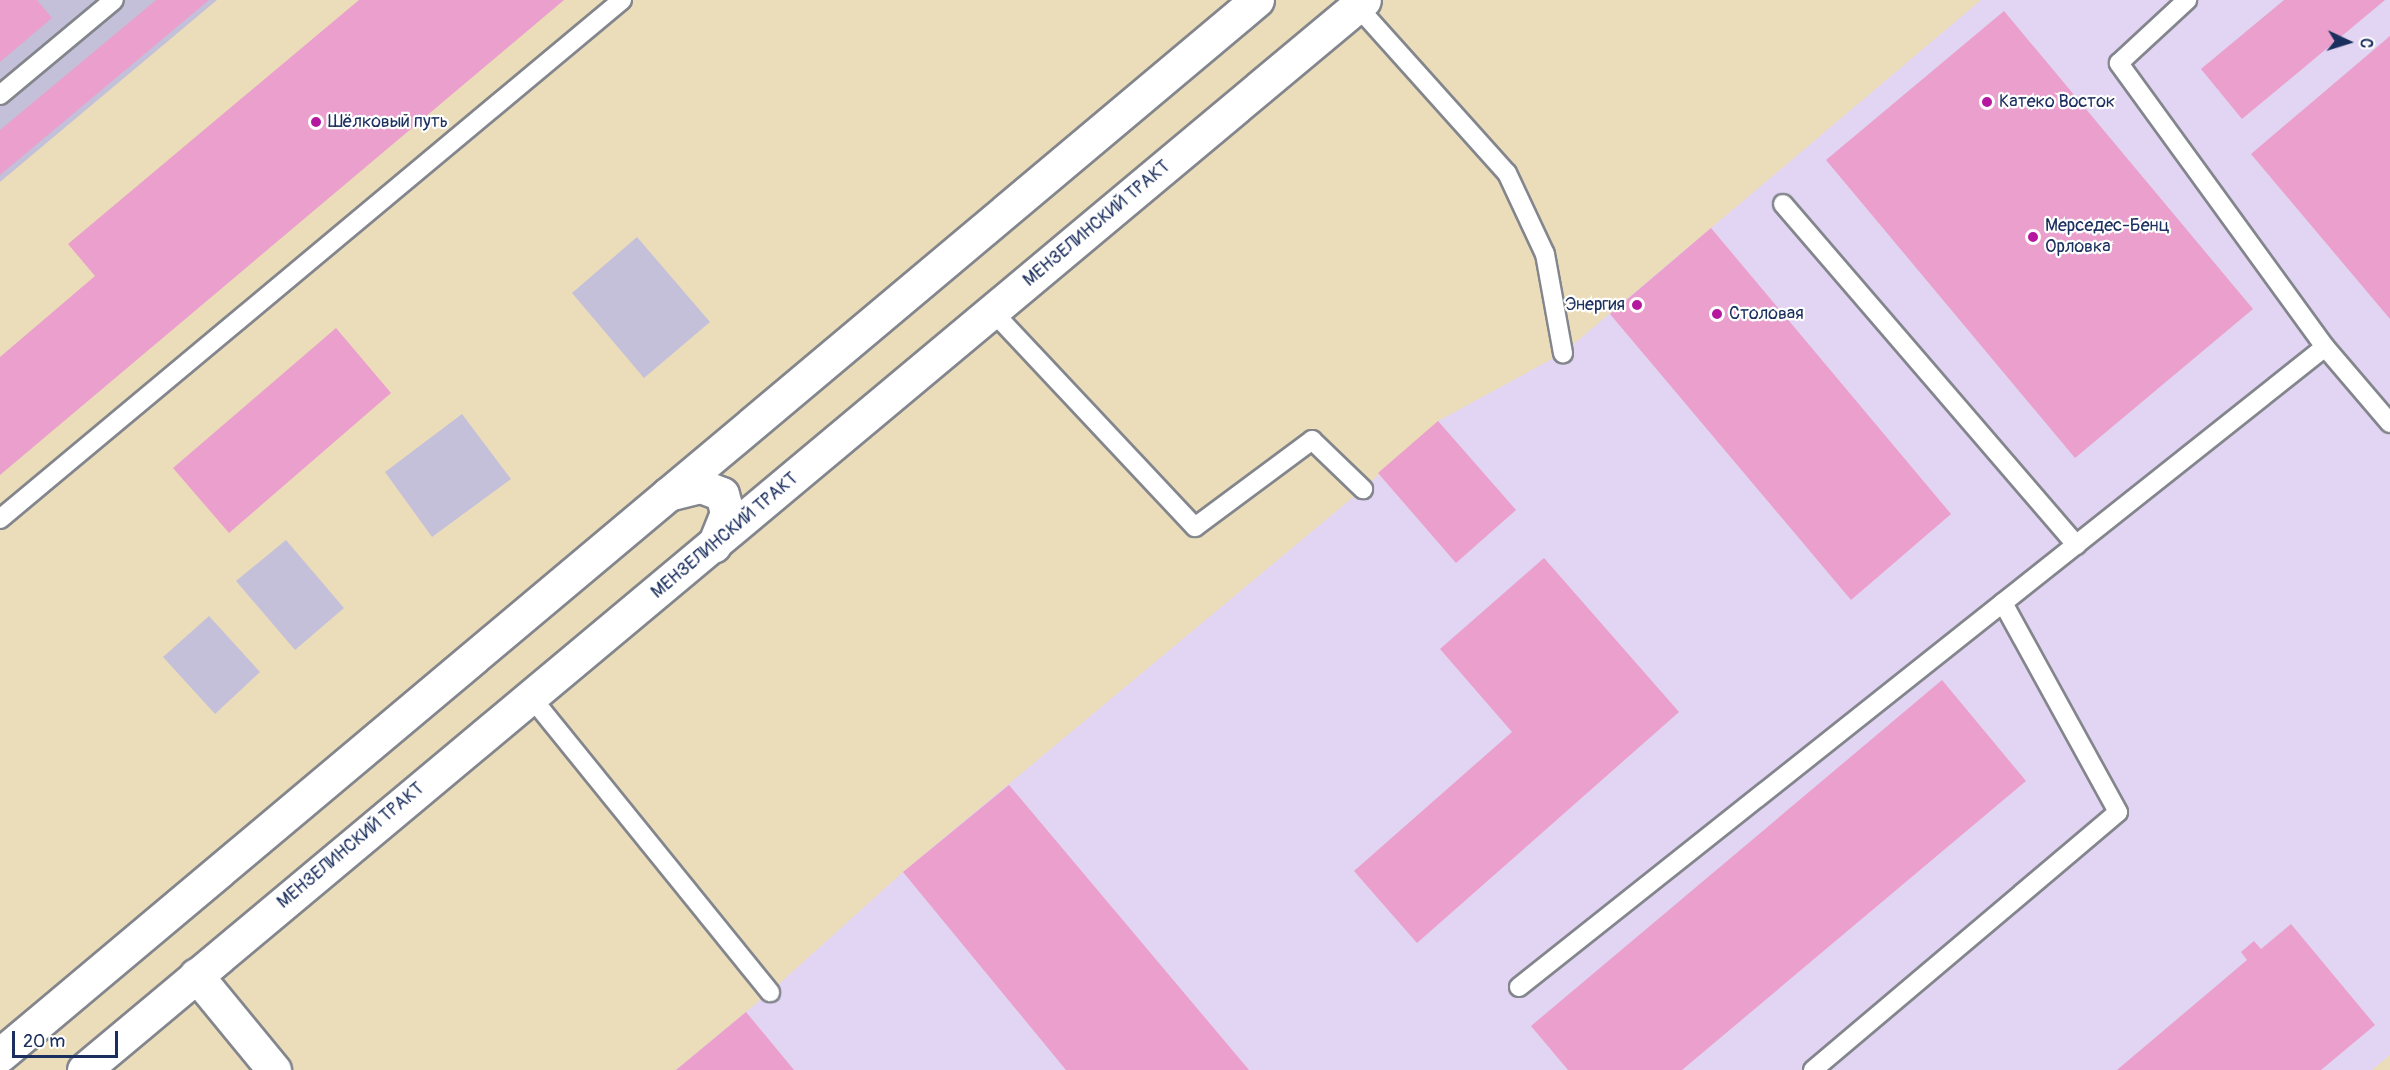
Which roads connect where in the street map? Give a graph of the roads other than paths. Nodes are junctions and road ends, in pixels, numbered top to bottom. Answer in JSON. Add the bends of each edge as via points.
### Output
{"nodes":[{"id":1,"x":114,"y":0,"type":"edge"},
{"id":2,"x":622,"y":0,"type":"edge"},
{"id":3,"x":1257,"y":0,"type":"edge"},
{"id":4,"x":2187,"y":0,"type":"edge"},
{"id":5,"x":1361,"y":3,"type":"edge"},
{"id":6,"x":0,"y":95,"type":"edge"},
{"id":7,"x":1784,"y":204,"type":"dead end"},
{"id":8,"x":993,"y":312,"type":"junction"},
{"id":9,"x":2325,"y":347,"type":"junction"},
{"id":10,"x":1563,"y":353,"type":"dead end"},
{"id":11,"x":2390,"y":423,"type":"edge"},
{"id":12,"x":1363,"y":489,"type":"dead end"},
{"id":13,"x":666,"y":495,"type":"junction"},
{"id":14,"x":0,"y":519,"type":"edge"},
{"id":15,"x":2076,"y":545,"type":"junction"},
{"id":16,"x":714,"y":546,"type":"junction"},
{"id":17,"x":2003,"y":603,"type":"junction"},
{"id":18,"x":531,"y":697,"type":"junction"},
{"id":19,"x":196,"y":975,"type":"junction"},
{"id":20,"x":1519,"y":987,"type":"dead end"},
{"id":21,"x":770,"y":992,"type":"dead end"},
{"id":22,"x":0,"y":1055,"type":"edge"},
{"id":23,"x":84,"y":1070,"type":"edge"},
{"id":24,"x":274,"y":1070,"type":"edge"},
{"id":25,"x":1813,"y":1070,"type":"edge"}],
"edges":[{"from":1,"to":6,"type":"lane"},
{"from":2,"to":14,"type":"lane"},
{"from":3,"to":13,"type":"main road"},
{"from":4,"to":9,"type":"lane","via":[[2119,63]]},
{"from":5,"to":8,"type":"main road","name":"МЕНЗЕЛИНСКИЙ ТРАКТ"},
{"from":5,"to":10,"type":"lane","via":[[1507,173],[1545,254]]},
{"from":7,"to":15,"type":"lane"},
{"from":8,"to":12,"type":"lane","via":[[1195,527],[1312,440]]},
{"from":8,"to":16,"type":"main road","name":"МЕНЗЕЛИНСКИЙ ТРАКТ"},
{"from":9,"to":11,"type":"lane"},
{"from":9,"to":15,"type":"lane"},
{"from":13,"to":16,"type":"main road","via":[[702,486],[722,494],[727,513]]},
{"from":13,"to":22,"type":"main road"},
{"from":15,"to":17,"type":"lane"},
{"from":16,"to":18,"type":"main road","name":"МЕНЗЕЛИНСКИЙ ТРАКТ"},
{"from":17,"to":20,"type":"lane"},
{"from":17,"to":25,"type":"lane","via":[[2118,812]]},
{"from":18,"to":19,"type":"main road","name":"МЕНЗЕЛИНСКИЙ ТРАКТ"},
{"from":18,"to":21,"type":"lane"},
{"from":19,"to":23,"type":"main road","name":"МЕНЗЕЛИНСКИЙ ТРАКТ"},
{"from":19,"to":24,"type":"main road"}]}
